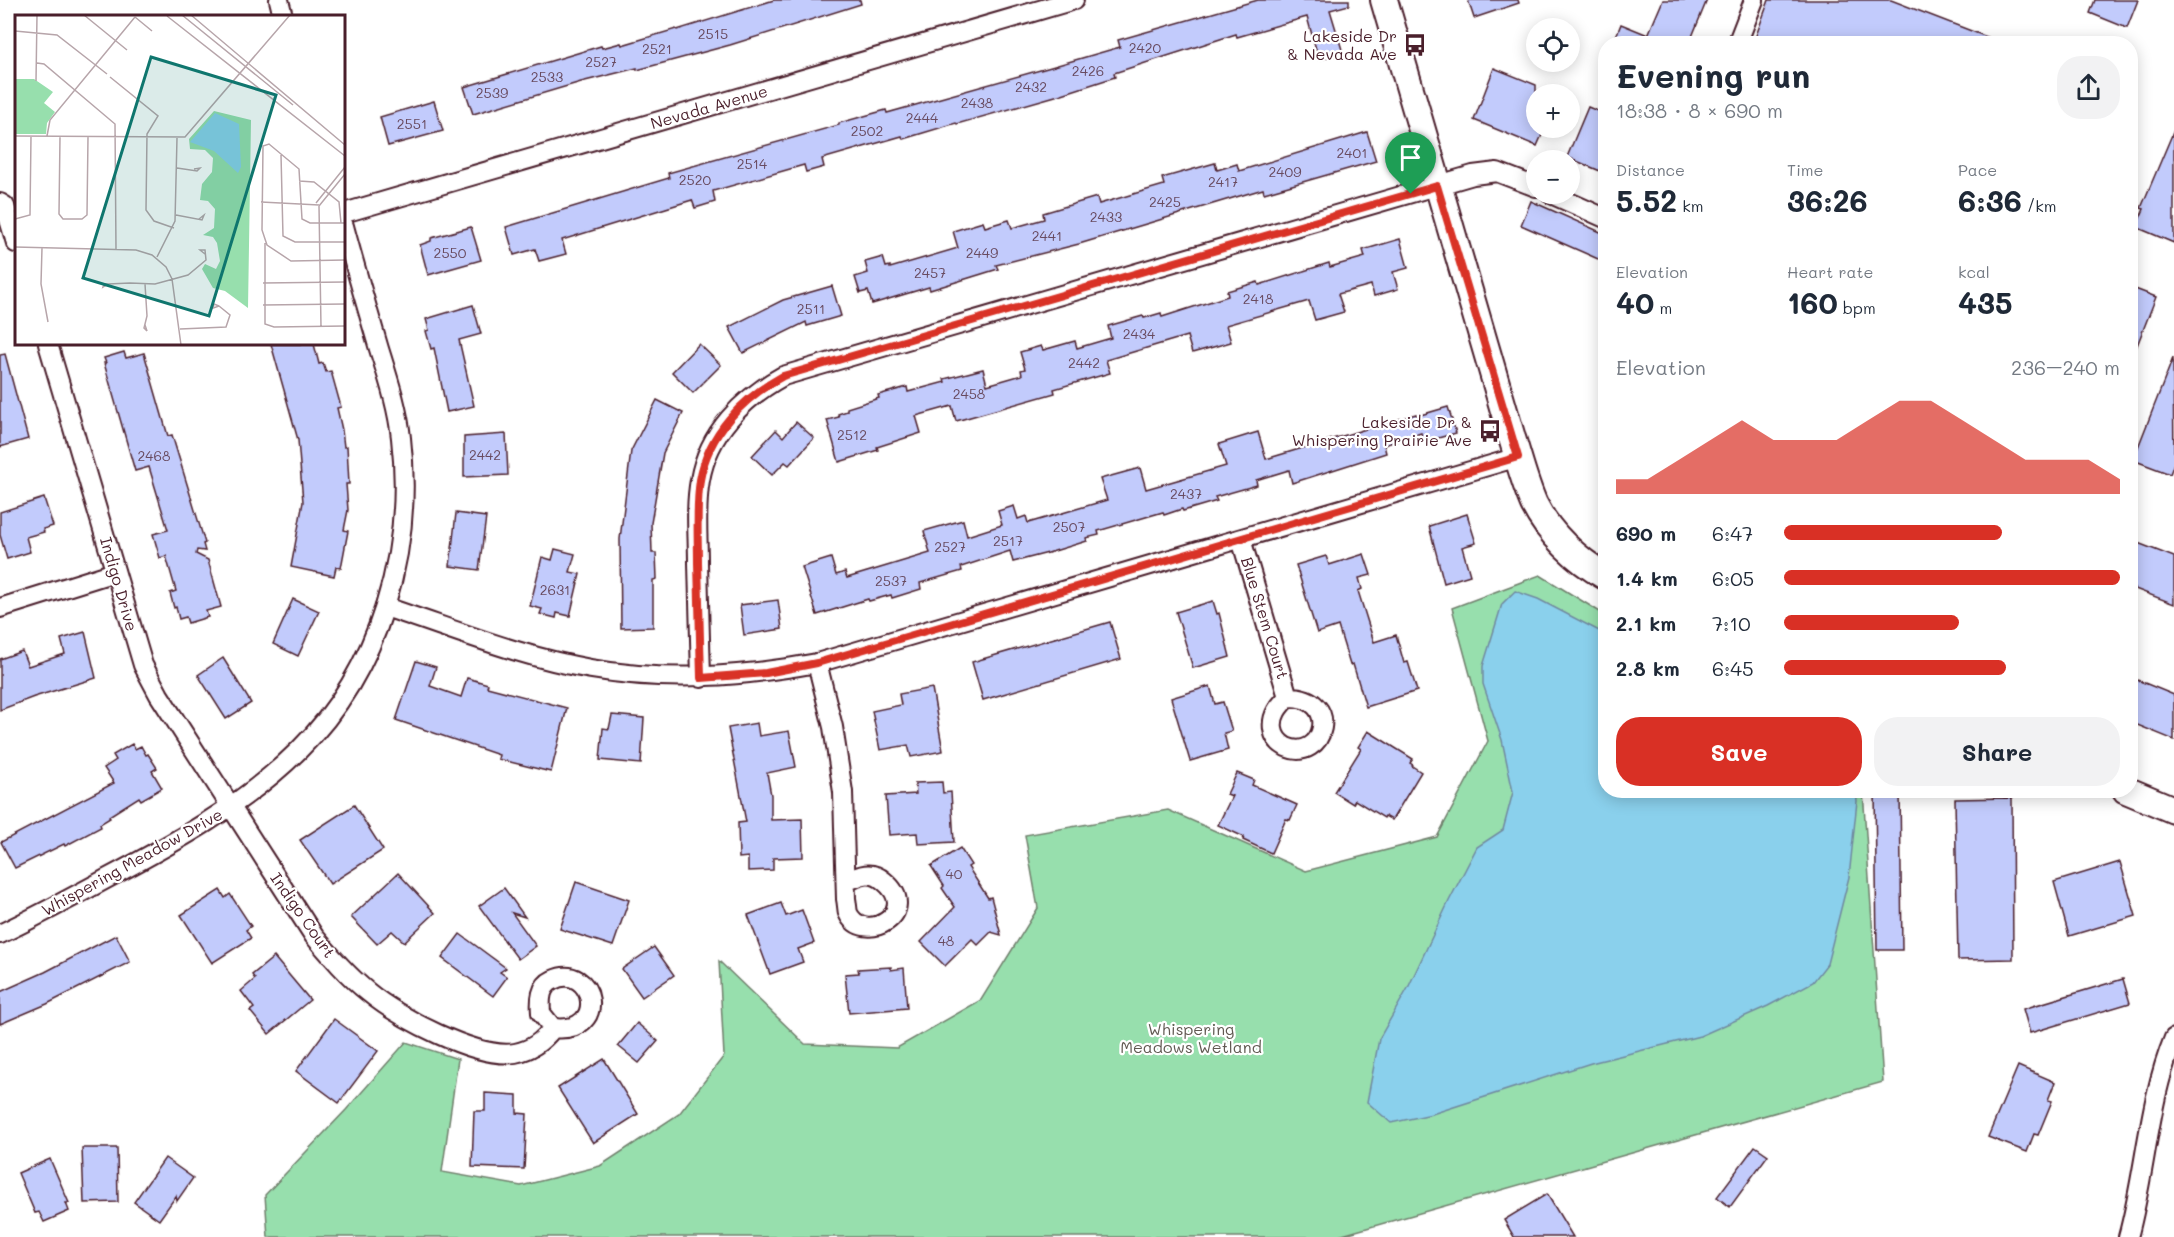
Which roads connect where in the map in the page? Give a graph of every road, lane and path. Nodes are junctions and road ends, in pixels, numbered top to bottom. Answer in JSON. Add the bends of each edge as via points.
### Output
{"nodes":[{"id":1,"x":279,"y":0,"type":"edge"},
{"id":2,"x":1074,"y":0,"type":"edge"},
{"id":3,"x":1384,"y":0,"type":"edge"},
{"id":4,"x":1754,"y":0,"type":"edge"},
{"id":5,"x":283,"y":15,"type":"edge"},
{"id":6,"x":1740,"y":36,"type":"edge"},
{"id":7,"x":1526,"y":183,"type":"edge"},
{"id":8,"x":1437,"y":186,"type":"junction"},
{"id":9,"x":0,"y":203,"type":"edge"},
{"id":10,"x":1574,"y":204,"type":"edge"},
{"id":11,"x":345,"y":213,"type":"edge"},
{"id":12,"x":1598,"y":215,"type":"edge"},
{"id":13,"x":345,"y":229,"type":"edge"},
{"id":14,"x":11,"y":242,"type":"edge"},
{"id":15,"x":48,"y":345,"type":"edge"},
{"id":16,"x":1518,"y":457,"type":"junction"},
{"id":17,"x":1241,"y":539,"type":"junction"},
{"id":18,"x":1598,"y":571,"type":"edge"},
{"id":19,"x":115,"y":572,"type":"junction"},
{"id":20,"x":385,"y":607,"type":"junction"},
{"id":21,"x":0,"y":608,"type":"edge"},
{"id":22,"x":817,"y":663,"type":"junction"},
{"id":23,"x":701,"y":678,"type":"junction"},
{"id":24,"x":1288,"y":697,"type":"dead end"},
{"id":25,"x":2138,"y":795,"type":"edge"},
{"id":26,"x":230,"y":807,"type":"junction"},
{"id":27,"x":2174,"y":810,"type":"edge"},
{"id":28,"x":846,"y":882,"type":"dead end"},
{"id":29,"x":0,"y":934,"type":"edge"},
{"id":30,"x":553,"y":1028,"type":"dead end"},
{"id":31,"x":2174,"y":1038,"type":"edge"},
{"id":32,"x":2128,"y":1237,"type":"edge"}],
"edges":[{"from":1,"to":5,"type":"street"},
{"from":2,"to":11,"type":"street","name":"Nevada Avenue"},
{"from":3,"to":8,"type":"street"},
{"from":4,"to":6,"type":"street"},
{"from":7,"to":8,"type":"street","via":[[1497,172]]},
{"from":8,"to":16,"type":"street"},
{"from":8,"to":23,"type":"street","via":[[783,376],[761,388],[739,406],[721,429],[700,478],[697,507]]},
{"from":9,"to":14,"type":"street","via":[[5,206]]},
{"from":10,"to":12,"type":"street"},
{"from":13,"to":20,"type":"street","name":"Whispering Meadow Drive","via":[[395,402],[401,437],[403,522]]},
{"from":15,"to":19,"type":"street","name":"Indigo Drive"},
{"from":16,"to":17,"type":"street"},
{"from":16,"to":18,"type":"street","via":[[1534,504],[1548,526],[1567,548]]},
{"from":17,"to":22,"type":"street"},
{"from":17,"to":24,"type":"street","name":"Blue Stem Court"},
{"from":19,"to":21,"type":"street"},
{"from":19,"to":26,"type":"street","name":"Indigo Drive","via":[[143,665]]},
{"from":20,"to":23,"type":"street","via":[[532,656],[590,669]]},
{"from":20,"to":26,"type":"street","name":"Whispering Meadow Drive","via":[[355,676],[327,718],[270,777]]},
{"from":22,"to":23,"type":"street","via":[[766,673]]},
{"from":22,"to":28,"type":"street","via":[[833,727],[843,792]]},
{"from":25,"to":27,"type":"street"},
{"from":26,"to":29,"type":"street","name":"Whispering Meadow Drive","via":[[153,854]]},
{"from":26,"to":30,"type":"street","name":"Indigo Court","via":[[314,936],[339,966],[403,1017],[436,1034],[500,1054],[533,1048]]},
{"from":31,"to":32,"type":"street","via":[[2156,1098]]}]}
